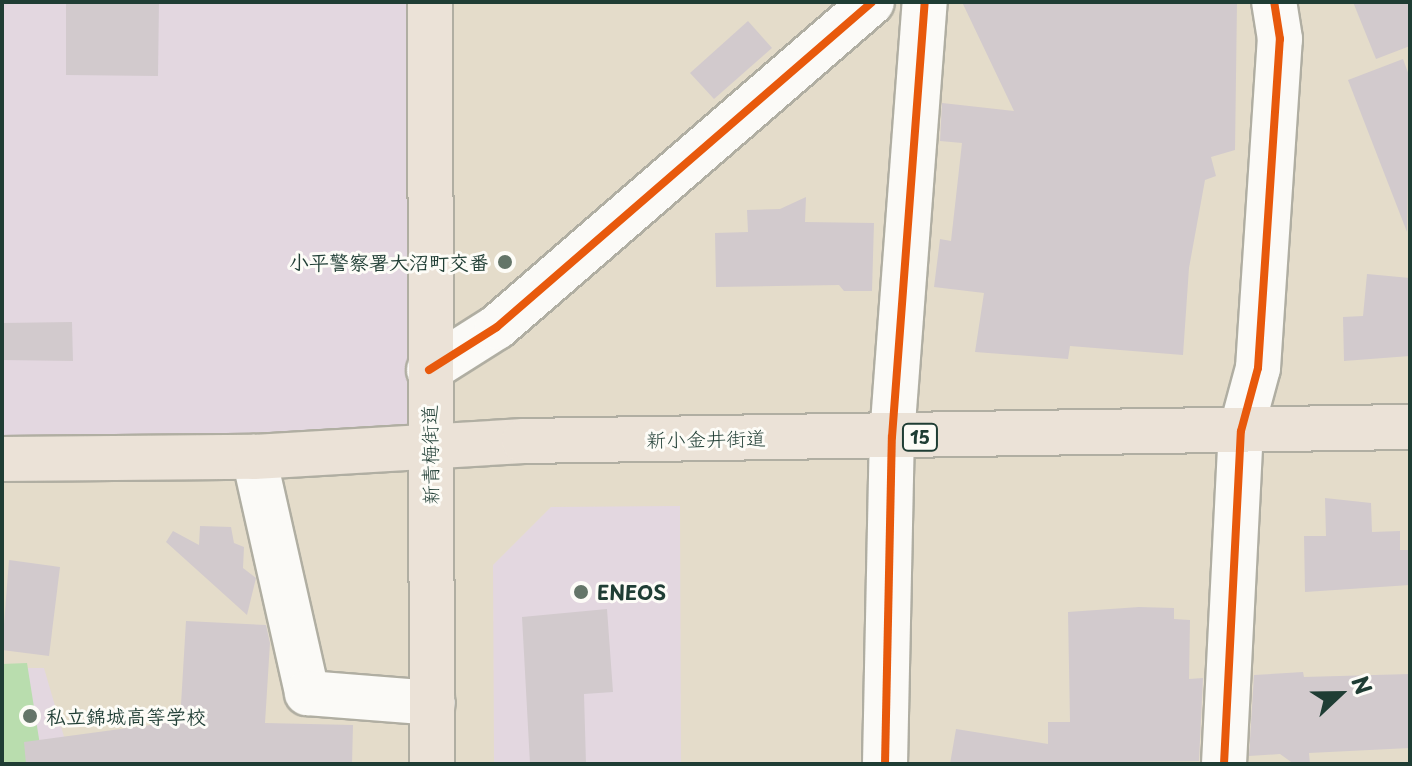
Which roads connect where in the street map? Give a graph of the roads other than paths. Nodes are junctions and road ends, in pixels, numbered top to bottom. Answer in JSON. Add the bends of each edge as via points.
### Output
{"nodes":[{"id":1,"x":430,"y":2,"type":"edge"},
{"id":2,"x":872,"y":2,"type":"edge"},
{"id":3,"x":925,"y":2,"type":"edge"},
{"id":4,"x":1274,"y":2,"type":"edge"},
{"id":5,"x":429,"y":370,"type":"junction"},
{"id":6,"x":1410,"y":427,"type":"edge"},
{"id":7,"x":1241,"y":431,"type":"junction"},
{"id":8,"x":892,"y":437,"type":"junction"},
{"id":9,"x":430,"y":447,"type":"junction"},
{"id":10,"x":254,"y":457,"type":"junction"},
{"id":11,"x":2,"y":459,"type":"edge"},
{"id":12,"x":433,"y":703,"type":"junction"},
{"id":13,"x":432,"y":764,"type":"edge"},
{"id":14,"x":885,"y":764,"type":"edge"},
{"id":15,"x":1224,"y":764,"type":"edge"}],
"edges":[{"from":1,"to":5,"type":"main road","name":"新青梅街道"},
{"from":2,"to":5,"type":"street","via":[[497,327]]},
{"from":3,"to":8,"type":"street"},
{"from":4,"to":7,"type":"street","via":[[1280,39],[1258,368]]},
{"from":5,"to":9,"type":"main road","name":"新青梅街道"},
{"from":6,"to":7,"type":"main road","name":"新小金井街道","number":"15"},
{"from":7,"to":8,"type":"main road","name":"新小金井街道","number":"15"},
{"from":7,"to":15,"type":"street"},
{"from":8,"to":9,"type":"main road","name":"新小金井街道","number":"15"},
{"from":8,"to":14,"type":"street"},
{"from":9,"to":10,"type":"main road","name":"新小金井街道"},
{"from":9,"to":12,"type":"main road","name":"新青梅街道"},
{"from":10,"to":11,"type":"main road","name":"新小金井街道"},
{"from":10,"to":12,"type":"street","via":[[307,693]]},
{"from":12,"to":13,"type":"main road","name":"新青梅街道"}]}
